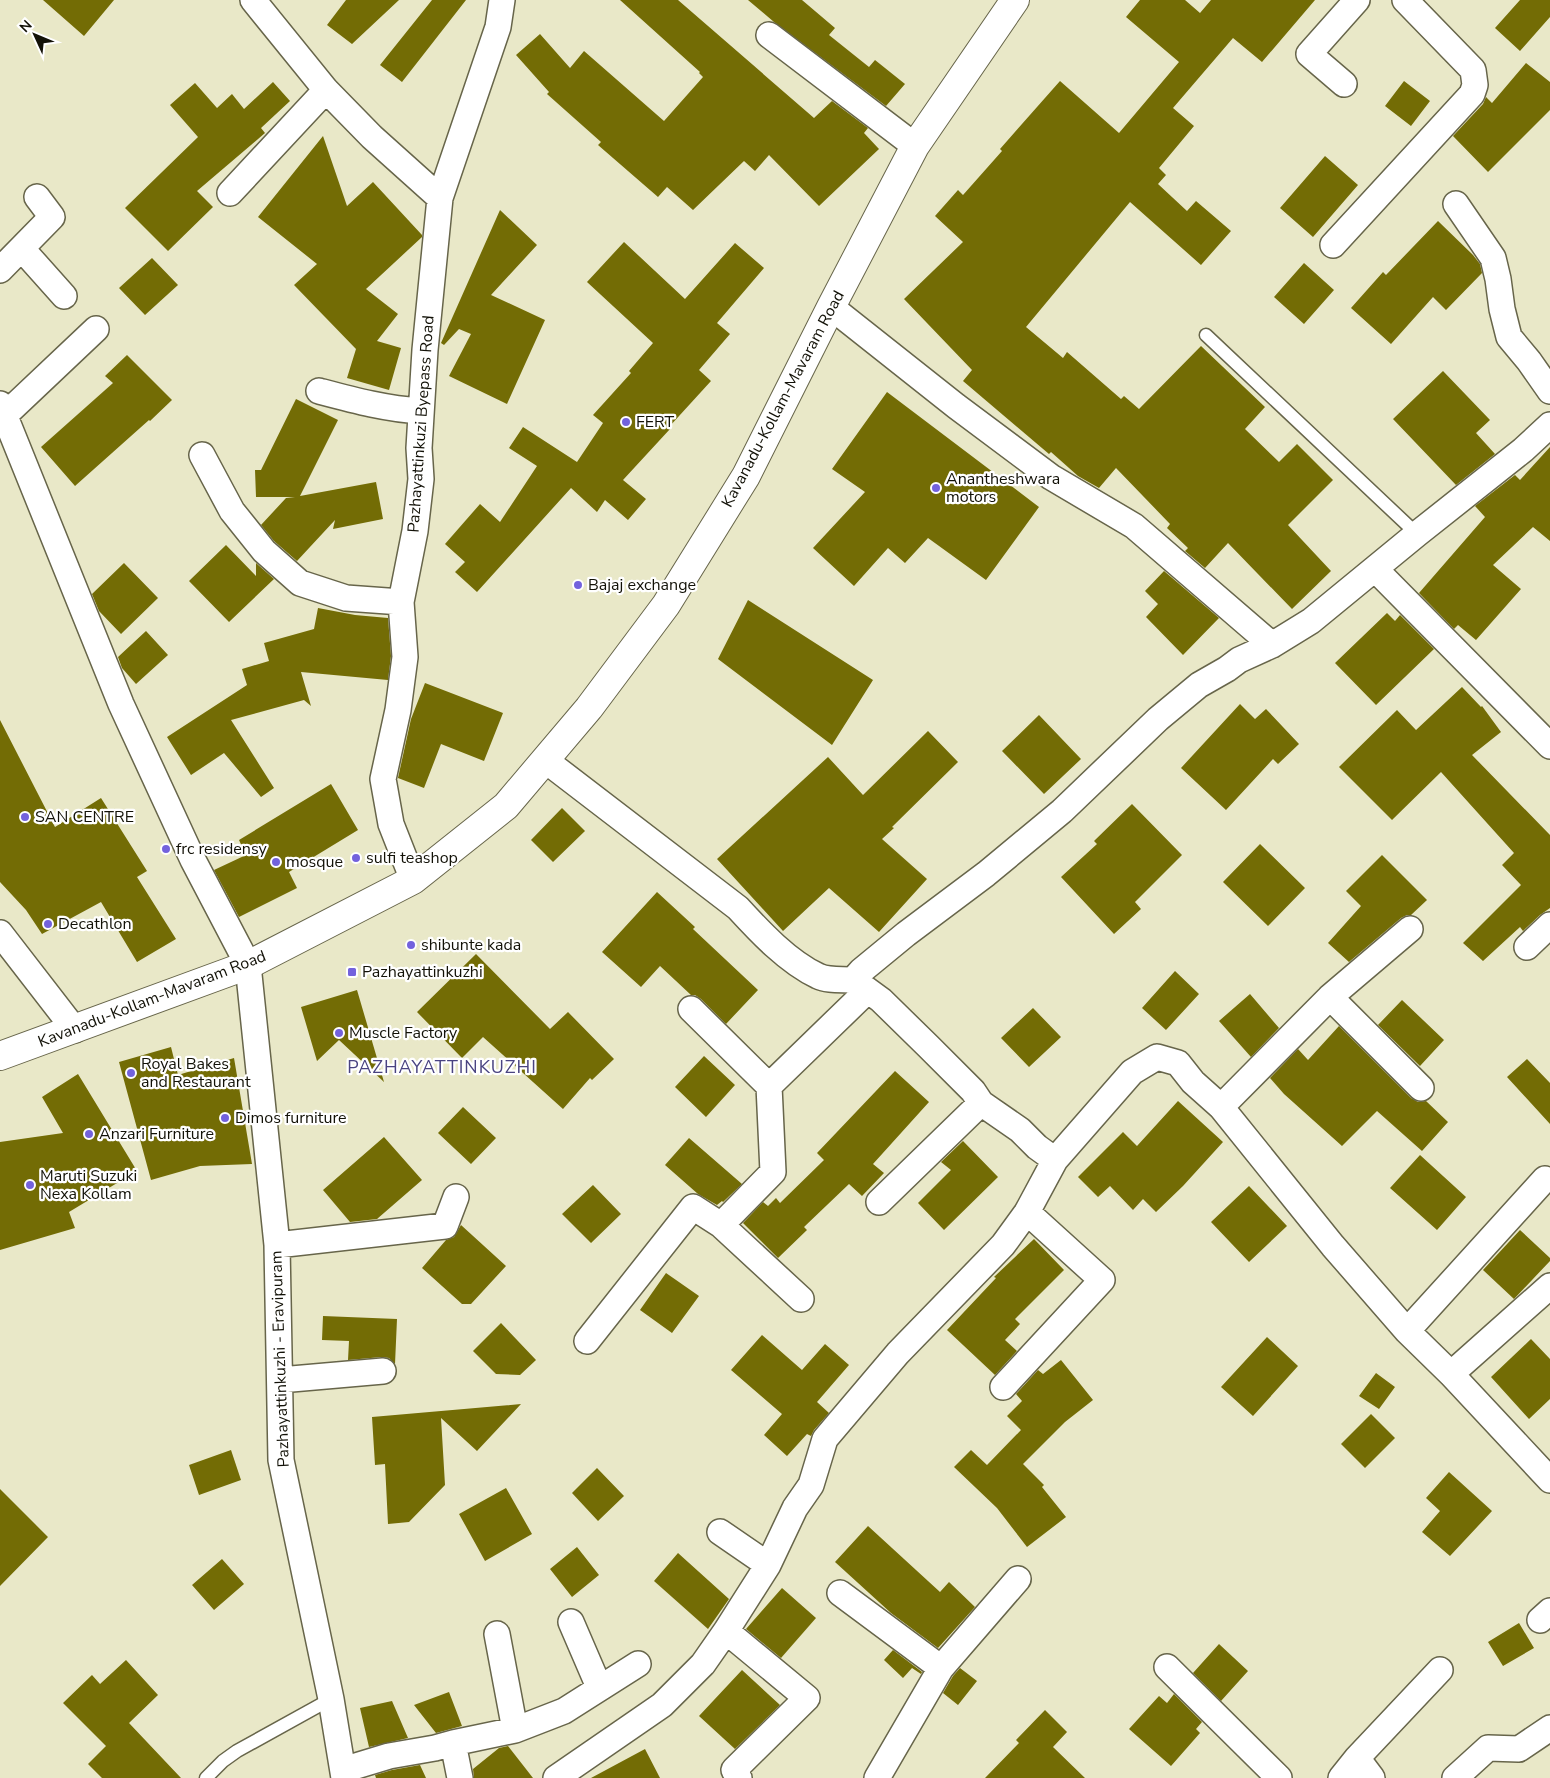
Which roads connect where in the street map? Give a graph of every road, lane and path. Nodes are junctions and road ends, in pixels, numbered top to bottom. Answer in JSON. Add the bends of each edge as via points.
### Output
{"nodes":[{"id":1,"x":254,"y":0,"type":"edge"},
{"id":2,"x":502,"y":0,"type":"edge"},
{"id":3,"x":1015,"y":0,"type":"edge"},
{"id":4,"x":1357,"y":0,"type":"edge"},
{"id":5,"x":1405,"y":0,"type":"edge"},
{"id":6,"x":769,"y":35,"type":"dead end"},
{"id":7,"x":1344,"y":84,"type":"dead end"},
{"id":8,"x":326,"y":90,"type":"junction"},
{"id":9,"x":915,"y":146,"type":"junction"},
{"id":10,"x":230,"y":192,"type":"dead end"},
{"id":11,"x":37,"y":197,"type":"dead end"},
{"id":12,"x":440,"y":198,"type":"junction"},
{"id":13,"x":1456,"y":204,"type":"dead end"},
{"id":14,"x":1333,"y":245,"type":"dead end"},
{"id":15,"x":22,"y":249,"type":"junction"},
{"id":16,"x":0,"y":270,"type":"edge"},
{"id":17,"x":64,"y":296,"type":"dead end"},
{"id":18,"x":831,"y":307,"type":"junction"},
{"id":19,"x":96,"y":329,"type":"dead end"},
{"id":20,"x":1206,"y":335,"type":"dead end"},
{"id":21,"x":319,"y":391,"type":"dead end"},
{"id":22,"x":1550,"y":391,"type":"edge"},
{"id":23,"x":2,"y":410,"type":"edge"},
{"id":24,"x":421,"y":411,"type":"junction"},
{"id":25,"x":1550,"y":425,"type":"edge"},
{"id":26,"x":202,"y":455,"type":"dead end"},
{"id":27,"x":1417,"y":534,"type":"junction"},
{"id":28,"x":1375,"y":569,"type":"junction"},
{"id":29,"x":400,"y":602,"type":"junction"},
{"id":30,"x":1272,"y":645,"type":"junction"},
{"id":31,"x":1550,"y":746,"type":"edge"},
{"id":32,"x":545,"y":760,"type":"junction"},
{"id":33,"x":413,"y":880,"type":"junction"},
{"id":34,"x":1550,"y":925,"type":"edge"},
{"id":35,"x":1410,"y":929,"type":"dead end"},
{"id":36,"x":0,"y":933,"type":"edge"},
{"id":37,"x":1527,"y":947,"type":"dead end"},
{"id":38,"x":248,"y":965,"type":"junction"},
{"id":39,"x":860,"y":986,"type":"junction"},
{"id":40,"x":1330,"y":997,"type":"junction"},
{"id":41,"x":691,"y":1009,"type":"dead end"},
{"id":42,"x":75,"y":1030,"type":"junction"},
{"id":43,"x":0,"y":1056,"type":"edge"},
{"id":44,"x":769,"y":1086,"type":"junction"},
{"id":45,"x":1422,"y":1088,"type":"dead end"},
{"id":46,"x":981,"y":1103,"type":"junction"},
{"id":47,"x":1221,"y":1107,"type":"junction"},
{"id":48,"x":1055,"y":1160,"type":"junction"},
{"id":49,"x":1544,"y":1179,"type":"dead end"},
{"id":50,"x":456,"y":1197,"type":"dead end"},
{"id":51,"x":880,"y":1202,"type":"dead end"},
{"id":52,"x":1027,"y":1212,"type":"junction"},
{"id":53,"x":721,"y":1225,"type":"junction"},
{"id":54,"x":277,"y":1245,"type":"junction"},
{"id":55,"x":1550,"y":1286,"type":"edge"},
{"id":56,"x":801,"y":1298,"type":"dead end"},
{"id":57,"x":1407,"y":1331,"type":"junction"},
{"id":58,"x":587,"y":1341,"type":"dead end"},
{"id":59,"x":383,"y":1371,"type":"dead end"},
{"id":60,"x":1451,"y":1374,"type":"junction"},
{"id":61,"x":280,"y":1380,"type":"junction"},
{"id":62,"x":1003,"y":1387,"type":"dead end"},
{"id":63,"x":1550,"y":1480,"type":"edge"},
{"id":64,"x":720,"y":1532,"type":"dead end"},
{"id":65,"x":768,"y":1565,"type":"junction"},
{"id":66,"x":1018,"y":1579,"type":"dead end"},
{"id":67,"x":840,"y":1593,"type":"dead end"},
{"id":68,"x":571,"y":1622,"type":"dead end"},
{"id":69,"x":726,"y":1631,"type":"junction"},
{"id":70,"x":497,"y":1634,"type":"dead end"},
{"id":71,"x":638,"y":1664,"type":"dead end"},
{"id":72,"x":1167,"y":1667,"type":"dead end"},
{"id":73,"x":941,"y":1668,"type":"junction"},
{"id":74,"x":1440,"y":1670,"type":"dead end"},
{"id":75,"x":599,"y":1687,"type":"junction"},
{"id":76,"x":331,"y":1700,"type":"junction"},
{"id":77,"x":1550,"y":1728,"type":"edge"},
{"id":78,"x":516,"y":1730,"type":"junction"},
{"id":79,"x":453,"y":1743,"type":"junction"},
{"id":80,"x":1357,"y":1758,"type":"junction"},
{"id":81,"x":343,"y":1774,"type":"edge"},
{"id":82,"x":206,"y":1778,"type":"edge"},
{"id":83,"x":460,"y":1778,"type":"edge"},
{"id":84,"x":556,"y":1778,"type":"edge"},
{"id":85,"x":739,"y":1778,"type":"edge"},
{"id":86,"x":877,"y":1778,"type":"edge"},
{"id":87,"x":1279,"y":1778,"type":"edge"},
{"id":88,"x":1341,"y":1778,"type":"edge"},
{"id":89,"x":1372,"y":1778,"type":"edge"},
{"id":90,"x":1455,"y":1778,"type":"edge"}],
"edges":[{"from":1,"to":8,"type":"street"},
{"from":2,"to":12,"type":"street","name":"Pazhayattinkuzi Byepass Road","via":[[498,27]]},
{"from":3,"to":9,"type":"main road","name":"Kavanadu-Kollam-Mavaram Road"},
{"from":4,"to":7,"type":"street","via":[[1309,54]]},
{"from":5,"to":14,"type":"street","via":[[1473,70],[1475,85],[1472,94]]},
{"from":6,"to":9,"type":"street"},
{"from":8,"to":10,"type":"street"},
{"from":8,"to":12,"type":"street"},
{"from":9,"to":18,"type":"main road","name":"Kavanadu-Kollam-Mavaram Road"},
{"from":11,"to":15,"type":"street","via":[[52,217]]},
{"from":12,"to":24,"type":"street","name":"Pazhayattinkuzi Byepass Road"},
{"from":13,"to":22,"type":"street","via":[[1493,258],[1509,337]]},
{"from":15,"to":16,"type":"street"},
{"from":15,"to":17,"type":"street"},
{"from":18,"to":30,"type":"street","via":[[1051,477],[1134,526]]},
{"from":18,"to":32,"type":"main road","name":"Kavanadu-Kollam-Mavaram Road","via":[[746,476],[671,597],[589,708]]},
{"from":19,"to":23,"type":"street"},
{"from":20,"to":27,"type":"lane"},
{"from":21,"to":24,"type":"street","via":[[365,404]]},
{"from":23,"to":38,"type":"street","via":[[121,704],[193,860]]},
{"from":24,"to":29,"type":"street","name":"Pazhayattinkuzi Byepass Road","via":[[421,479],[415,531]]},
{"from":25,"to":27,"type":"street"},
{"from":26,"to":29,"type":"street","via":[[232,511],[264,551],[300,583],[346,598]]},
{"from":27,"to":28,"type":"street"},
{"from":28,"to":30,"type":"street","via":[[1311,621]]},
{"from":28,"to":31,"type":"street"},
{"from":29,"to":33,"type":"street","name":"Pazhayattinkuzi Byepass Road","via":[[405,657],[398,710],[383,779],[391,824]]},
{"from":30,"to":39,"type":"street","via":[[1239,660],[1199,685],[1158,719],[1062,811],[861,971]]},
{"from":32,"to":33,"type":"main road","name":"Kavanadu-Kollam-Mavaram Road","via":[[506,806]]},
{"from":32,"to":39,"type":"street","via":[[738,908],[788,956],[819,977]]},
{"from":33,"to":38,"type":"main road","name":"Kavanadu-Kollam-Mavaram Road"},
{"from":34,"to":37,"type":"street"},
{"from":35,"to":40,"type":"street"},
{"from":36,"to":42,"type":"street"},
{"from":38,"to":42,"type":"main road","name":"Kavanadu-Kollam-Mavaram Road"},
{"from":38,"to":54,"type":"street","name":"Pazhayattinkuzhi - Eravipuram"},
{"from":39,"to":44,"type":"street"},
{"from":39,"to":46,"type":"street","via":[[881,1000],[973,1090]]},
{"from":40,"to":45,"type":"street"},
{"from":40,"to":47,"type":"street"},
{"from":41,"to":44,"type":"street"},
{"from":42,"to":43,"type":"main road","name":"Kavanadu-Kollam-Mavaram Road"},
{"from":44,"to":53,"type":"street","via":[[774,1172]]},
{"from":46,"to":48,"type":"street"},
{"from":46,"to":51,"type":"street"},
{"from":47,"to":48,"type":"street","via":[[1193,1082],[1178,1063],[1157,1057],[1132,1072]]},
{"from":47,"to":57,"type":"street","via":[[1333,1246]]},
{"from":48,"to":52,"type":"street"},
{"from":49,"to":57,"type":"street"},
{"from":50,"to":54,"type":"street","via":[[445,1226]]},
{"from":52,"to":62,"type":"street","via":[[1102,1280]]},
{"from":52,"to":65,"type":"street","via":[[1003,1245],[898,1353],[826,1439],[811,1485],[795,1508]]},
{"from":53,"to":56,"type":"street"},
{"from":53,"to":58,"type":"street","via":[[693,1206]]},
{"from":54,"to":61,"type":"street","name":"Pazhayattinkuzhi - Eravipuram"},
{"from":55,"to":60,"type":"street"},
{"from":57,"to":60,"type":"street"},
{"from":59,"to":61,"type":"street"},
{"from":60,"to":63,"type":"street"},
{"from":61,"to":76,"type":"street","name":"Pazhayattinkuzhi - Eravipuram","via":[[281,1460]]},
{"from":64,"to":65,"type":"street"},
{"from":65,"to":69,"type":"street"},
{"from":66,"to":73,"type":"street"},
{"from":67,"to":73,"type":"street"},
{"from":68,"to":75,"type":"street"},
{"from":69,"to":84,"type":"street","via":[[703,1664],[662,1705]]},
{"from":69,"to":85,"type":"street","via":[[807,1698],[734,1770]]},
{"from":70,"to":78,"type":"street"},
{"from":71,"to":75,"type":"street"},
{"from":72,"to":87,"type":"street"},
{"from":73,"to":86,"type":"street"},
{"from":74,"to":80,"type":"street"},
{"from":75,"to":78,"type":"street","via":[[564,1711]]},
{"from":76,"to":81,"type":"street","name":"Pazhayattinkuzhi - Eravipuram"},
{"from":76,"to":82,"type":"lane","via":[[236,1751]]},
{"from":77,"to":90,"type":"street","via":[[1519,1749],[1488,1748]]},
{"from":78,"to":79,"type":"street"},
{"from":79,"to":81,"type":"street","via":[[389,1756]]},
{"from":79,"to":83,"type":"street"},
{"from":80,"to":88,"type":"street"},
{"from":80,"to":89,"type":"street"}]}
